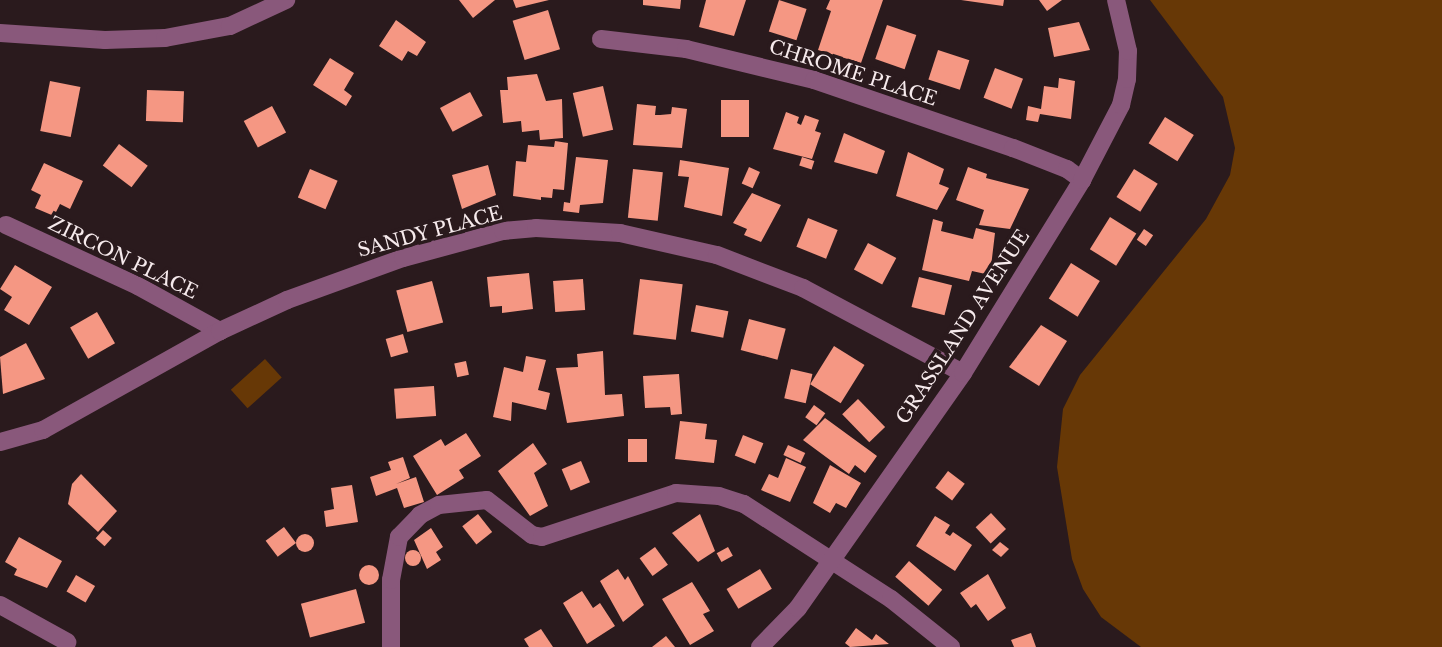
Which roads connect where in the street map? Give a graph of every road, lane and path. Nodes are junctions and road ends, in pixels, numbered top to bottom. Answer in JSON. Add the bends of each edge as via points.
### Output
{"nodes":[{"id":1,"x":286,"y":0,"type":"edge"},
{"id":2,"x":1116,"y":0,"type":"edge"},
{"id":3,"x":0,"y":33,"type":"edge"},
{"id":4,"x":601,"y":40,"type":"dead end"},
{"id":5,"x":1082,"y":180,"type":"junction"},
{"id":6,"x":6,"y":225,"type":"dead end"},
{"id":7,"x":220,"y":331,"type":"junction"},
{"id":8,"x":963,"y":373,"type":"junction"},
{"id":9,"x":0,"y":442,"type":"edge"},
{"id":10,"x":830,"y":558,"type":"junction"},
{"id":11,"x":0,"y":605,"type":"edge"},
{"id":12,"x":67,"y":642,"type":"dead end"},
{"id":13,"x":391,"y":647,"type":"edge"},
{"id":14,"x":760,"y":647,"type":"edge"},
{"id":15,"x":951,"y":647,"type":"edge"}],
"edges":[{"from":1,"to":3,"type":"street","via":[[230,26],[165,38],[105,40]]},
{"from":2,"to":5,"type":"street","name":"GRASSLAND AVENUE","via":[[1128,51],[1126,79],[1121,104]]},
{"from":4,"to":5,"type":"street","name":"CHROME PLACE","via":[[685,49],[814,80],[1013,148],[1068,169]]},
{"from":5,"to":8,"type":"street","name":"GRASSLAND AVENUE"},
{"from":6,"to":7,"type":"street","name":"ZIRCON PLACE","via":[[138,286]]},
{"from":7,"to":8,"type":"street","name":"SANDY PLACE","via":[[366,270],[503,231],[536,228],[620,233],[717,255],[803,288]]},
{"from":7,"to":9,"type":"street","name":"SANDY PLACE","via":[[43,430]]},
{"from":8,"to":10,"type":"street","name":"GRASSLAND AVENUE"},
{"from":10,"to":13,"type":"street","via":[[744,504],[719,496],[676,494],[542,537],[532,535],[487,500],[460,501],[420,515],[399,537],[391,580]]},
{"from":10,"to":14,"type":"street","name":"GRASSLAND AVENUE","via":[[798,608]]},
{"from":10,"to":15,"type":"street"},
{"from":11,"to":12,"type":"street"}]}
